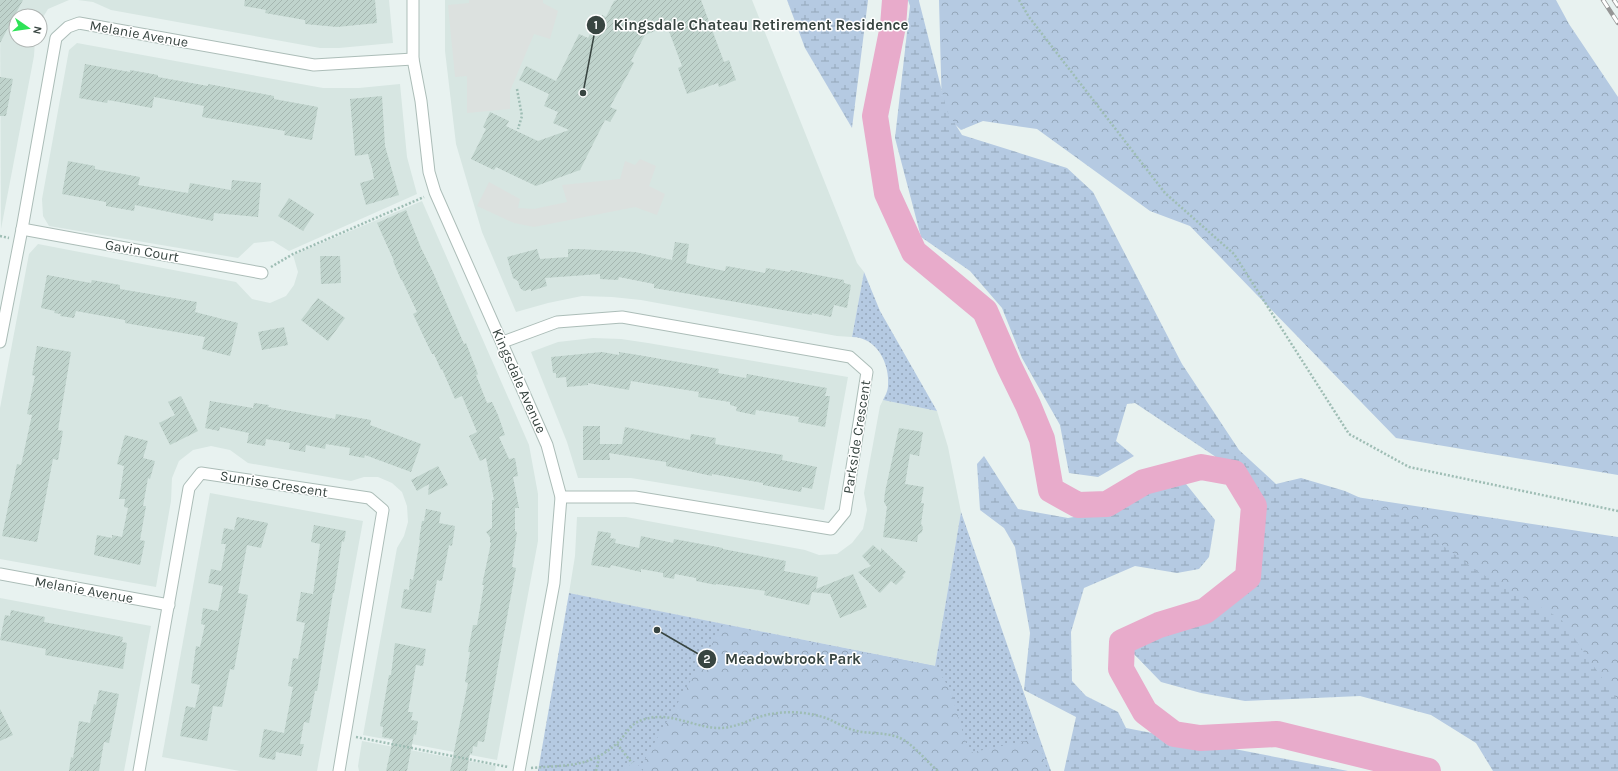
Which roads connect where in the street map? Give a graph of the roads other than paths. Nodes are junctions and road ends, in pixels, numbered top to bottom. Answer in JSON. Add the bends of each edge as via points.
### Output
{"nodes":[{"id":1,"x":413,"y":0,"type":"edge"},
{"id":2,"x":413,"y":59,"type":"junction"},
{"id":3,"x":22,"y":229,"type":"junction"},
{"id":4,"x":262,"y":273,"type":"road end"},
{"id":5,"x":0,"y":342,"type":"edge"},
{"id":6,"x":503,"y":342,"type":"junction"},
{"id":7,"x":561,"y":497,"type":"junction"},
{"id":8,"x":0,"y":574,"type":"edge"},
{"id":9,"x":169,"y":605,"type":"junction"},
{"id":10,"x":519,"y":770,"type":"edge"},
{"id":11,"x":141,"y":771,"type":"edge"},
{"id":12,"x":340,"y":771,"type":"edge"}],
"edges":[{"from":1,"to":2,"type":"street","name":"Kingsdale Avenue"},
{"from":2,"to":3,"type":"street","name":"Melanie Avenue","via":[[314,65],[79,23],[68,27],[56,38]]},
{"from":2,"to":6,"type":"street","name":"Kingsdale Avenue","via":[[421,101],[429,172],[435,192]]},
{"from":3,"to":4,"type":"street","name":"Gavin Court"},
{"from":3,"to":5,"type":"street","name":"Melanie Avenue"},
{"from":6,"to":7,"type":"street","name":"Kingsdale Avenue","via":[[547,445]]},
{"from":6,"to":7,"type":"street","name":"Parkside Crescent","via":[[557,322],[622,318],[850,357],[867,372],[845,512],[831,530],[635,497]]},
{"from":7,"to":10,"type":"street","name":"Kingsdale Avenue","via":[[554,583]]},
{"from":8,"to":9,"type":"street","name":"Melanie Avenue"},
{"from":9,"to":11,"type":"street","name":"Sunrise Crescent"},
{"from":9,"to":12,"type":"street","name":"Sunrise Crescent","via":[[189,488],[201,473],[369,498],[383,510]]}]}
